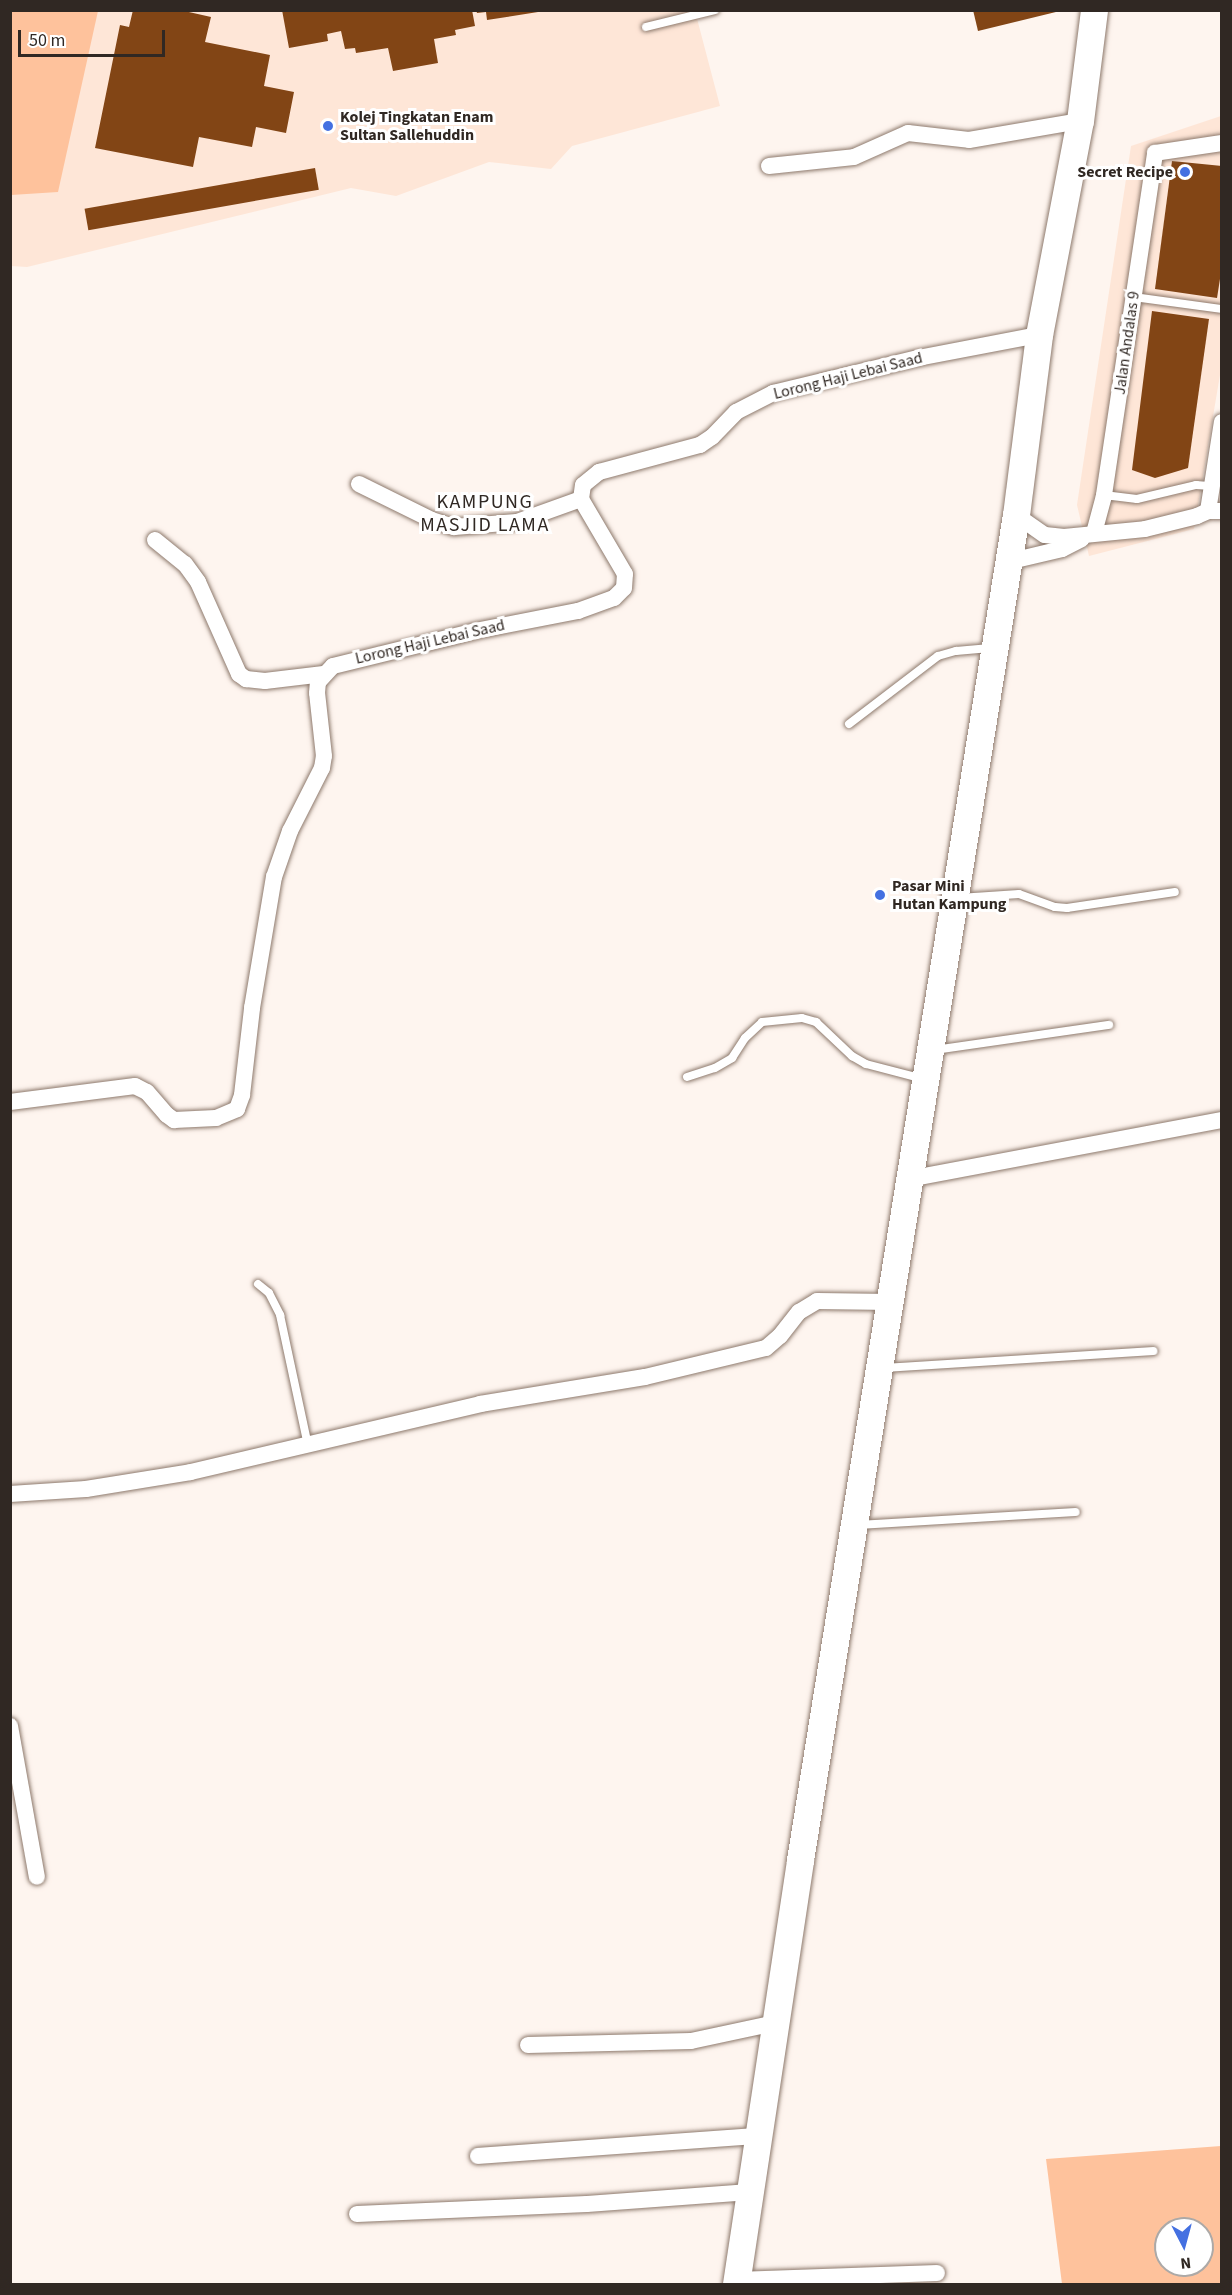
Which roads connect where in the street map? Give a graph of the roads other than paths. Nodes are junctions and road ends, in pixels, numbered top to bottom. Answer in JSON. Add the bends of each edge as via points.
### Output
{"nodes":[{"id":1,"x":715,"y":10,"type":"edge"},
{"id":2,"x":1094,"y":10,"type":"edge"},
{"id":3,"x":646,"y":27,"type":"dead end"},
{"id":4,"x":1080,"y":121,"type":"junction"},
{"id":5,"x":1221,"y":143,"type":"edge"},
{"id":6,"x":769,"y":166,"type":"dead end"},
{"id":7,"x":1134,"y":297,"type":"junction"},
{"id":8,"x":1221,"y":309,"type":"edge"},
{"id":9,"x":1038,"y":335,"type":"junction"},
{"id":10,"x":1221,"y":422,"type":"edge"},
{"id":11,"x":359,"y":484,"type":"dead end"},
{"id":12,"x":1212,"y":486,"type":"junction"},
{"id":13,"x":1104,"y":495,"type":"junction"},
{"id":14,"x":581,"y":499,"type":"junction"},
{"id":15,"x":1215,"y":511,"type":"edge"},
{"id":16,"x":1016,"y":515,"type":"junction"},
{"id":17,"x":1094,"y":533,"type":"junction"},
{"id":18,"x":155,"y":540,"type":"dead end"},
{"id":19,"x":1007,"y":561,"type":"junction"},
{"id":20,"x":993,"y":648,"type":"junction"},
{"id":21,"x":324,"y":674,"type":"junction"},
{"id":22,"x":849,"y":724,"type":"dead end"},
{"id":23,"x":1174,"y":892,"type":"dead end"},
{"id":24,"x":952,"y":898,"type":"junction"},
{"id":25,"x":1109,"y":1025,"type":"dead end"},
{"id":26,"x":928,"y":1051,"type":"junction"},
{"id":27,"x":687,"y":1077,"type":"dead end"},
{"id":28,"x":924,"y":1080,"type":"junction"},
{"id":29,"x":10,"y":1102,"type":"edge"},
{"id":30,"x":1221,"y":1120,"type":"edge"},
{"id":31,"x":909,"y":1179,"type":"junction"},
{"id":32,"x":258,"y":1284,"type":"dead end"},
{"id":33,"x":891,"y":1302,"type":"junction"},
{"id":34,"x":1153,"y":1351,"type":"dead end"},
{"id":35,"x":880,"y":1369,"type":"junction"},
{"id":36,"x":308,"y":1446,"type":"junction"},
{"id":37,"x":10,"y":1494,"type":"edge"},
{"id":38,"x":1076,"y":1512,"type":"dead end"},
{"id":39,"x":854,"y":1525,"type":"junction"},
{"id":40,"x":10,"y":1726,"type":"edge"},
{"id":41,"x":15,"y":1778,"type":"edge"},
{"id":42,"x":37,"y":1877,"type":"dead end"},
{"id":43,"x":775,"y":2023,"type":"junction"},
{"id":44,"x":528,"y":2044,"type":"dead end"},
{"id":45,"x":758,"y":2136,"type":"junction"},
{"id":46,"x":478,"y":2156,"type":"dead end"},
{"id":47,"x":750,"y":2192,"type":"junction"},
{"id":48,"x":357,"y":2214,"type":"dead end"},
{"id":49,"x":937,"y":2273,"type":"dead end"},
{"id":50,"x":737,"y":2282,"type":"edge"}],
"edges":[{"from":1,"to":3,"type":"lane"},
{"from":2,"to":4,"type":"main road"},
{"from":4,"to":6,"type":"street","via":[[969,140],[908,133],[854,157]]},
{"from":4,"to":9,"type":"main road"},
{"from":5,"to":7,"type":"street","name":"Jalan Andalas 9","via":[[1155,153]]},
{"from":7,"to":8,"type":"lane"},
{"from":7,"to":13,"type":"street","name":"Jalan Andalas 9"},
{"from":9,"to":14,"type":"street","name":"Lorong Haji Lebai Saad","via":[[918,358],[773,393],[736,412],[700,445],[599,472],[583,485]]},
{"from":9,"to":16,"type":"main road"},
{"from":10,"to":12,"type":"street"},
{"from":11,"to":14,"type":"street","via":[[454,527],[517,522]]},
{"from":12,"to":13,"type":"lane","via":[[1196,485],[1137,499]]},
{"from":12,"to":15,"type":"street"},
{"from":13,"to":17,"type":"street","name":"Jalan Andalas 9"},
{"from":14,"to":21,"type":"street","name":"Lorong Haji Lebai Saad","via":[[625,574],[624,588],[614,598],[578,611],[346,661]]},
{"from":15,"to":17,"type":"street","via":[[1145,529]]},
{"from":16,"to":17,"type":"street","via":[[1045,535]]},
{"from":16,"to":19,"type":"main road"},
{"from":17,"to":19,"type":"street","via":[[1062,549]]},
{"from":18,"to":21,"type":"street","via":[[185,564],[198,582],[239,674],[246,679],[265,681]]},
{"from":19,"to":20,"type":"main road"},
{"from":20,"to":22,"type":"lane","via":[[938,656]]},
{"from":20,"to":24,"type":"main road"},
{"from":21,"to":29,"type":"street","via":[[317,693],[322,768],[290,831],[274,878],[237,1109],[216,1118],[174,1120],[147,1092],[135,1086]]},
{"from":23,"to":24,"type":"lane","via":[[1067,908],[1019,894]]},
{"from":24,"to":26,"type":"main road"},
{"from":25,"to":26,"type":"lane"},
{"from":26,"to":28,"type":"main road"},
{"from":27,"to":28,"type":"lane","via":[[724,1064],[762,1022],[802,1018],[816,1022],[866,1064]]},
{"from":28,"to":31,"type":"main road"},
{"from":30,"to":31,"type":"street"},
{"from":31,"to":33,"type":"main road"},
{"from":32,"to":36,"type":"lane","via":[[269,1293],[280,1314]]},
{"from":33,"to":35,"type":"main road"},
{"from":33,"to":36,"type":"street","via":[[817,1301],[799,1311],[772,1344],[757,1351],[629,1380],[439,1413]]},
{"from":34,"to":35,"type":"lane"},
{"from":35,"to":39,"type":"main road"},
{"from":36,"to":37,"type":"street","via":[[131,1482]]},
{"from":38,"to":39,"type":"lane"},
{"from":39,"to":43,"type":"main road"},
{"from":40,"to":41,"type":"street"},
{"from":41,"to":42,"type":"street"},
{"from":43,"to":44,"type":"street","via":[[691,2041]]},
{"from":43,"to":45,"type":"main road"},
{"from":45,"to":46,"type":"street"},
{"from":45,"to":47,"type":"main road"},
{"from":47,"to":48,"type":"street"},
{"from":47,"to":50,"type":"main road"},
{"from":49,"to":50,"type":"street"}]}
